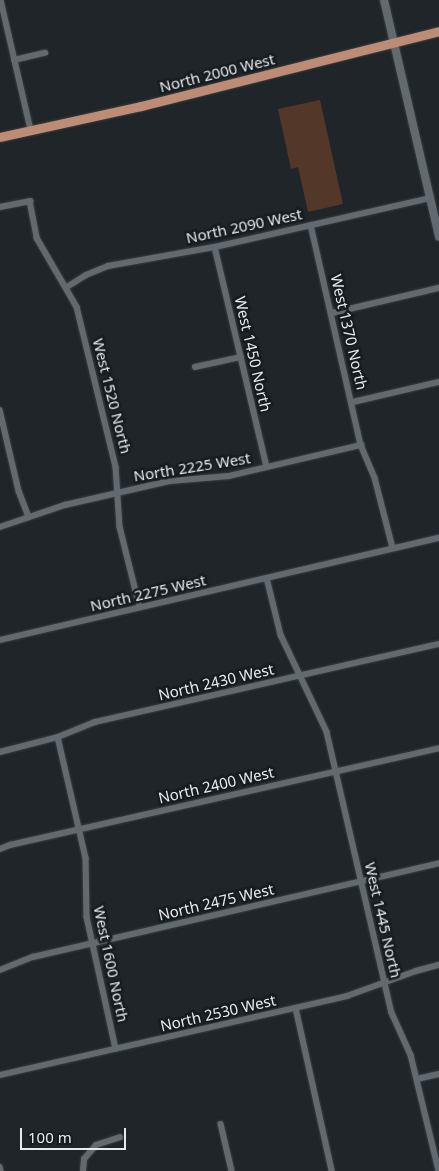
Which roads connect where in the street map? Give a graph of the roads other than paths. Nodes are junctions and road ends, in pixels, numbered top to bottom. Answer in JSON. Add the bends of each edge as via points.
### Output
{"nodes":[{"id":1,"x":1,"y":0,"type":"edge"},
{"id":2,"x":384,"y":0,"type":"edge"},
{"id":3,"x":439,"y":31,"type":"edge"},
{"id":4,"x":394,"y":42,"type":"junction"},
{"id":5,"x":45,"y":53,"type":"dead end"},
{"id":6,"x":14,"y":60,"type":"junction"},
{"id":7,"x":31,"y":130,"type":"junction"},
{"id":8,"x":0,"y":137,"type":"edge"},
{"id":9,"x":430,"y":198,"type":"junction"},
{"id":10,"x":0,"y":207,"type":"edge"},
{"id":11,"x":311,"y":224,"type":"junction"},
{"id":12,"x":439,"y":237,"type":"edge"},
{"id":13,"x":215,"y":247,"type":"junction"},
{"id":14,"x":67,"y":287,"type":"junction"},
{"id":15,"x":439,"y":288,"type":"edge"},
{"id":16,"x":332,"y":313,"type":"junction"},
{"id":17,"x":241,"y":357,"type":"junction"},
{"id":18,"x":195,"y":367,"type":"dead end"},
{"id":19,"x":439,"y":382,"type":"edge"},
{"id":20,"x":353,"y":402,"type":"junction"},
{"id":21,"x":0,"y":410,"type":"edge"},
{"id":22,"x":361,"y":445,"type":"junction"},
{"id":23,"x":267,"y":467,"type":"junction"},
{"id":24,"x":119,"y":492,"type":"junction"},
{"id":25,"x":29,"y":517,"type":"junction"},
{"id":26,"x":0,"y":527,"type":"edge"},
{"id":27,"x":439,"y":538,"type":"edge"},
{"id":28,"x":393,"y":548,"type":"junction"},
{"id":29,"x":267,"y":578,"type":"junction"},
{"id":30,"x":140,"y":607,"type":"junction"},
{"id":31,"x":0,"y":640,"type":"edge"},
{"id":32,"x":439,"y":644,"type":"edge"},
{"id":33,"x":299,"y":676,"type":"junction"},
{"id":34,"x":58,"y":737,"type":"junction"},
{"id":35,"x":439,"y":748,"type":"edge"},
{"id":36,"x":0,"y":752,"type":"edge"},
{"id":37,"x":336,"y":771,"type":"junction"},
{"id":38,"x":80,"y":829,"type":"junction"},
{"id":39,"x":0,"y":849,"type":"edge"},
{"id":40,"x":439,"y":863,"type":"edge"},
{"id":41,"x":361,"y":881,"type":"junction"},
{"id":42,"x":93,"y":943,"type":"junction"},
{"id":43,"x":439,"y":966,"type":"edge"},
{"id":44,"x":0,"y":970,"type":"edge"},
{"id":45,"x":385,"y":983,"type":"junction"},
{"id":46,"x":296,"y":1008,"type":"junction"},
{"id":47,"x":116,"y":1049,"type":"junction"},
{"id":48,"x":439,"y":1074,"type":"edge"},
{"id":49,"x":0,"y":1076,"type":"edge"},
{"id":50,"x":417,"y":1078,"type":"junction"},
{"id":51,"x":221,"y":1124,"type":"dead end"},
{"id":52,"x":120,"y":1137,"type":"dead end"},
{"id":53,"x":0,"y":1167,"type":"edge"},
{"id":54,"x":1,"y":1171,"type":"edge"},
{"id":55,"x":83,"y":1171,"type":"edge"},
{"id":56,"x":232,"y":1171,"type":"edge"},
{"id":57,"x":332,"y":1171,"type":"edge"},
{"id":58,"x":439,"y":1171,"type":"edge"}],
"edges":[{"from":1,"to":6,"type":"street"},
{"from":2,"to":4,"type":"street"},
{"from":3,"to":4,"type":"main road","name":"North 2000 West"},
{"from":4,"to":7,"type":"main road","name":"North 2000 West","via":[[141,106]]},
{"from":4,"to":9,"type":"street"},
{"from":5,"to":6,"type":"street"},
{"from":6,"to":7,"type":"street"},
{"from":7,"to":8,"type":"main road","name":"North 2000 West"},
{"from":9,"to":11,"type":"street","name":"North 2090 West"},
{"from":9,"to":12,"type":"street"},
{"from":10,"to":14,"type":"street","name":"West 1520 North","via":[[30,201],[37,238]]},
{"from":11,"to":13,"type":"street","name":"North 2090 West"},
{"from":11,"to":16,"type":"street","name":"West 1370 North"},
{"from":13,"to":14,"type":"street","name":"North 2090 West","via":[[108,266]]},
{"from":13,"to":17,"type":"street","name":"West 1450 North"},
{"from":14,"to":24,"type":"street","name":"West 1520 North","via":[[80,316]]},
{"from":15,"to":16,"type":"street"},
{"from":16,"to":20,"type":"street","name":"West 1370 North"},
{"from":17,"to":18,"type":"street"},
{"from":17,"to":23,"type":"street","name":"West 1450 North"},
{"from":19,"to":20,"type":"street"},
{"from":20,"to":22,"type":"street","name":"West 1370 North"},
{"from":21,"to":25,"type":"street","via":[[19,491]]},
{"from":22,"to":23,"type":"street","name":"North 2225 West"},
{"from":22,"to":28,"type":"street","name":"West 1370 North","via":[[376,478]]},
{"from":23,"to":24,"type":"street","name":"North 2225 West","via":[[229,476],[170,481]]},
{"from":24,"to":25,"type":"street","name":"North 2225 West"},
{"from":24,"to":30,"type":"street","name":"West 1520 North","via":[[120,528]]},
{"from":25,"to":26,"type":"street","name":"North 2225 West"},
{"from":27,"to":28,"type":"street","name":"North 2275 West"},
{"from":28,"to":29,"type":"street","name":"North 2275 West"},
{"from":29,"to":30,"type":"street","name":"North 2275 West"},
{"from":29,"to":33,"type":"street","name":"West 1445 North","via":[[281,635]]},
{"from":30,"to":31,"type":"street","name":"North 2275 West"},
{"from":32,"to":33,"type":"street","name":"North 2430 West"},
{"from":33,"to":34,"type":"street","name":"North 2430 West","via":[[95,722]]},
{"from":33,"to":37,"type":"street","name":"West 1445 North","via":[[320,715]]},
{"from":34,"to":36,"type":"street","name":"North 2430 West"},
{"from":34,"to":38,"type":"street","name":"West 1600 North"},
{"from":35,"to":37,"type":"street","name":"North 2400 West"},
{"from":37,"to":38,"type":"street","name":"North 2400 West"},
{"from":37,"to":41,"type":"street","name":"West 1445 North"},
{"from":38,"to":39,"type":"street","name":"North 2400 West"},
{"from":38,"to":42,"type":"street","name":"West 1600 North","via":[[86,858],[85,897]]},
{"from":40,"to":41,"type":"street","name":"North 2475 West"},
{"from":41,"to":42,"type":"street","name":"North 2475 West"},
{"from":41,"to":45,"type":"street","name":"West 1445 North"},
{"from":42,"to":44,"type":"street","name":"North 2475 West","via":[[33,957]]},
{"from":42,"to":47,"type":"street","name":"West 1600 North"},
{"from":43,"to":45,"type":"street","name":"North 2530 West"},
{"from":45,"to":46,"type":"street","name":"North 2530 West"},
{"from":45,"to":50,"type":"street","name":"West 1445 North","via":[[392,1012],[411,1055]]},
{"from":46,"to":47,"type":"street","name":"North 2530 West"},
{"from":46,"to":57,"type":"street"},
{"from":47,"to":49,"type":"street","name":"North 2530 West"},
{"from":48,"to":50,"type":"street"},
{"from":50,"to":58,"type":"street","name":"West 1445 North"},
{"from":51,"to":56,"type":"street"},
{"from":52,"to":55,"type":"street","via":[[96,1145],[84,1159]]},
{"from":53,"to":54,"type":"street"}]}
